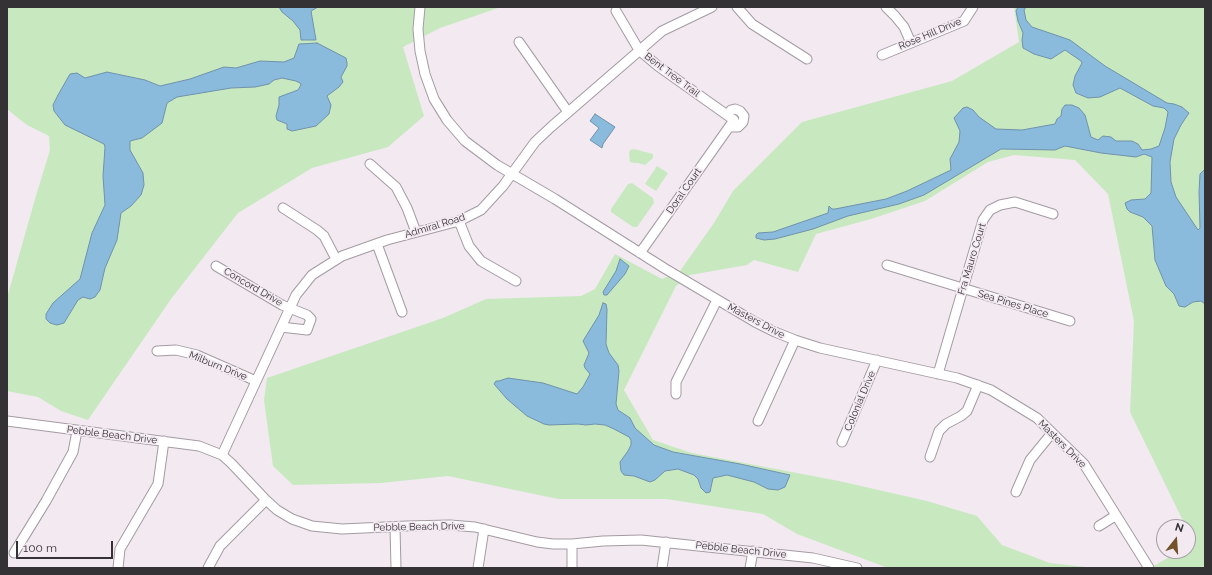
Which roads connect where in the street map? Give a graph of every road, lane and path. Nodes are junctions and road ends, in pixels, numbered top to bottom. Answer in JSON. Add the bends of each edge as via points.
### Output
{"nodes":[{"id":1,"x":420,"y":7,"type":"edge"},
{"id":2,"x":712,"y":7,"type":"edge"},
{"id":3,"x":737,"y":7,"type":"edge"},
{"id":4,"x":886,"y":7,"type":"edge"},
{"id":5,"x":973,"y":7,"type":"edge"},
{"id":6,"x":616,"y":11,"type":"dead end"},
{"id":7,"x":519,"y":42,"type":"dead end"},
{"id":8,"x":912,"y":43,"type":"junction"},
{"id":9,"x":639,"y":50,"type":"junction"},
{"id":10,"x":882,"y":55,"type":"dead end"},
{"id":11,"x":807,"y":59,"type":"dead end"},
{"id":12,"x":568,"y":112,"type":"junction"},
{"id":13,"x":728,"y":128,"type":"joint"},
{"id":14,"x":370,"y":164,"type":"dead end"},
{"id":15,"x":512,"y":174,"type":"junction"},
{"id":16,"x":283,"y":208,"type":"dead end"},
{"id":17,"x":1053,"y":214,"type":"dead end"},
{"id":18,"x":459,"y":220,"type":"junction"},
{"id":19,"x":416,"y":232,"type":"junction"},
{"id":20,"x":377,"y":244,"type":"junction"},
{"id":21,"x":640,"y":253,"type":"junction"},
{"id":22,"x":336,"y":259,"type":"junction"},
{"id":23,"x":888,"y":265,"type":"dead end"},
{"id":24,"x":216,"y":266,"type":"dead end"},
{"id":25,"x":516,"y":281,"type":"dead end"},
{"id":26,"x":963,"y":289,"type":"junction"},
{"id":27,"x":717,"y":300,"type":"junction"},
{"id":28,"x":290,"y":308,"type":"junction"},
{"id":29,"x":402,"y":312,"type":"dead end"},
{"id":30,"x":1070,"y":321,"type":"dead end"},
{"id":31,"x":281,"y":327,"type":"junction"},
{"id":32,"x":795,"y":340,"type":"junction"},
{"id":33,"x":157,"y":351,"type":"dead end"},
{"id":34,"x":877,"y":360,"type":"junction"},
{"id":35,"x":938,"y":374,"type":"junction"},
{"id":36,"x":256,"y":381,"type":"junction"},
{"id":37,"x":978,"y":385,"type":"junction"},
{"id":38,"x":676,"y":394,"type":"dead end"},
{"id":39,"x":7,"y":421,"type":"edge"},
{"id":40,"x":758,"y":421,"type":"dead end"},
{"id":41,"x":77,"y":431,"type":"junction"},
{"id":42,"x":1052,"y":433,"type":"junction"},
{"id":43,"x":164,"y":441,"type":"junction"},
{"id":44,"x":842,"y":442,"type":"dead end"},
{"id":45,"x":222,"y":455,"type":"junction"},
{"id":46,"x":930,"y":457,"type":"dead end"},
{"id":47,"x":1016,"y":492,"type":"dead end"},
{"id":48,"x":266,"y":500,"type":"junction"},
{"id":49,"x":1115,"y":516,"type":"junction"},
{"id":50,"x":1098,"y":526,"type":"dead end"},
{"id":51,"x":395,"y":527,"type":"junction"},
{"id":52,"x":484,"y":529,"type":"junction"},
{"id":53,"x":666,"y":542,"type":"junction"},
{"id":54,"x":572,"y":544,"type":"junction"},
{"id":55,"x":753,"y":551,"type":"junction"},
{"id":56,"x":14,"y":553,"type":"dead end"},
{"id":57,"x":838,"y":566,"type":"edge"},
{"id":58,"x":118,"y":568,"type":"edge"},
{"id":59,"x":208,"y":568,"type":"edge"},
{"id":60,"x":396,"y":568,"type":"edge"},
{"id":61,"x":478,"y":568,"type":"edge"},
{"id":62,"x":572,"y":568,"type":"edge"},
{"id":63,"x":662,"y":568,"type":"edge"},
{"id":64,"x":750,"y":568,"type":"edge"},
{"id":65,"x":857,"y":568,"type":"edge"},
{"id":66,"x":1149,"y":568,"type":"edge"}],
"edges":[{"from":1,"to":15,"type":"street","name":"Masters Drive","via":[[420,51],[434,99],[447,120],[465,141]]},
{"from":2,"to":9,"type":"street","name":"Admiral Road","via":[[662,31]]},
{"from":3,"to":11,"type":"street","via":[[752,24]]},
{"from":4,"to":8,"type":"street","via":[[904,27]]},
{"from":5,"to":8,"type":"street","name":"Rose Hill Drive","via":[[964,21]]},
{"from":6,"to":9,"type":"street","name":"Bent Tree Trail"},
{"from":7,"to":12,"type":"street"},
{"from":8,"to":10,"type":"street","name":"Rose Hill Drive"},
{"from":9,"to":12,"type":"street","name":"Admiral Road"},
{"from":9,"to":13,"type":"street","name":"Bent Tree Trail","via":[[734,120]]},
{"from":12,"to":15,"type":"street","name":"Admiral Road","via":[[535,142]]},
{"from":13,"to":21,"type":"street","name":"Doral Court"},
{"from":14,"to":19,"type":"street","via":[[396,187]]},
{"from":15,"to":18,"type":"street","name":"Admiral Road","via":[[481,210]]},
{"from":15,"to":21,"type":"street","name":"Masters Drive"},
{"from":16,"to":22,"type":"street","via":[[324,236]]},
{"from":17,"to":26,"type":"street","name":"Fra Mauro Court","via":[[1016,202],[990,210],[983,220]]},
{"from":18,"to":19,"type":"street","name":"Admiral Road"},
{"from":18,"to":25,"type":"street","via":[[469,246],[481,261]]},
{"from":19,"to":20,"type":"street","name":"Admiral Road"},
{"from":20,"to":22,"type":"street","name":"Admiral Road"},
{"from":20,"to":29,"type":"street"},
{"from":21,"to":27,"type":"street","name":"Masters Drive"},
{"from":22,"to":28,"type":"street","name":"Admiral Road","via":[[312,275],[296,295]]},
{"from":23,"to":26,"type":"street","name":"Sea Pines Place"},
{"from":24,"to":28,"type":"street","name":"Concord Drive"},
{"from":26,"to":30,"type":"street","name":"Sea Pines Place"},
{"from":26,"to":35,"type":"street","name":"Fra Mauro Court"},
{"from":27,"to":32,"type":"street","name":"Masters Drive","via":[[755,322]]},
{"from":27,"to":38,"type":"street","via":[[676,382]]},
{"from":28,"to":31,"type":"street","name":"Admiral Road"},
{"from":28,"to":31,"type":"street","name":"Concord Drive","via":[[311,319],[308,328],[306,330]]},
{"from":31,"to":36,"type":"street","name":"Admiral Road"},
{"from":32,"to":34,"type":"street","name":"Masters Drive","via":[[855,357]]},
{"from":32,"to":40,"type":"street"},
{"from":33,"to":36,"type":"street","name":"Milburn Drive","via":[[176,350],[197,355]]},
{"from":34,"to":35,"type":"street","name":"Masters Drive"},
{"from":34,"to":44,"type":"street","name":"Colonial Drive"},
{"from":35,"to":37,"type":"street","name":"Masters Drive"},
{"from":36,"to":45,"type":"street","name":"Admiral Road"},
{"from":37,"to":42,"type":"street","name":"Masters Drive","via":[[1037,418]]},
{"from":37,"to":46,"type":"street","via":[[967,411],[939,431]]},
{"from":39,"to":41,"type":"street","name":"Pebble Beach Drive"},
{"from":41,"to":43,"type":"street","name":"Pebble Beach Drive"},
{"from":41,"to":56,"type":"street","via":[[73,452]]},
{"from":42,"to":47,"type":"street","via":[[1030,460]]},
{"from":42,"to":49,"type":"street","name":"Masters Drive","via":[[1084,464]]},
{"from":43,"to":45,"type":"street","name":"Pebble Beach Drive","via":[[199,446]]},
{"from":43,"to":58,"type":"street","via":[[158,484],[120,549]]},
{"from":45,"to":48,"type":"street","name":"Pebble Beach Drive"},
{"from":48,"to":51,"type":"street","name":"Pebble Beach Drive","via":[[292,519],[312,526],[342,529]]},
{"from":48,"to":59,"type":"street","via":[[220,546]]},
{"from":49,"to":50,"type":"street"},
{"from":49,"to":66,"type":"street","name":"Masters Drive"},
{"from":51,"to":52,"type":"street","name":"Pebble Beach Drive","via":[[450,525]]},
{"from":51,"to":60,"type":"street"},
{"from":52,"to":54,"type":"street","name":"Pebble Beach Drive","via":[[537,542]]},
{"from":52,"to":61,"type":"street"},
{"from":53,"to":54,"type":"street","name":"Pebble Beach Drive","via":[[641,540]]},
{"from":53,"to":55,"type":"street","name":"Pebble Beach Drive"},
{"from":53,"to":63,"type":"street"},
{"from":54,"to":62,"type":"street"},
{"from":55,"to":57,"type":"street","name":"Pebble Beach Drive","via":[[812,558]]},
{"from":55,"to":64,"type":"street"},
{"from":57,"to":65,"type":"street","name":"Pebble Beach Drive"}]}
